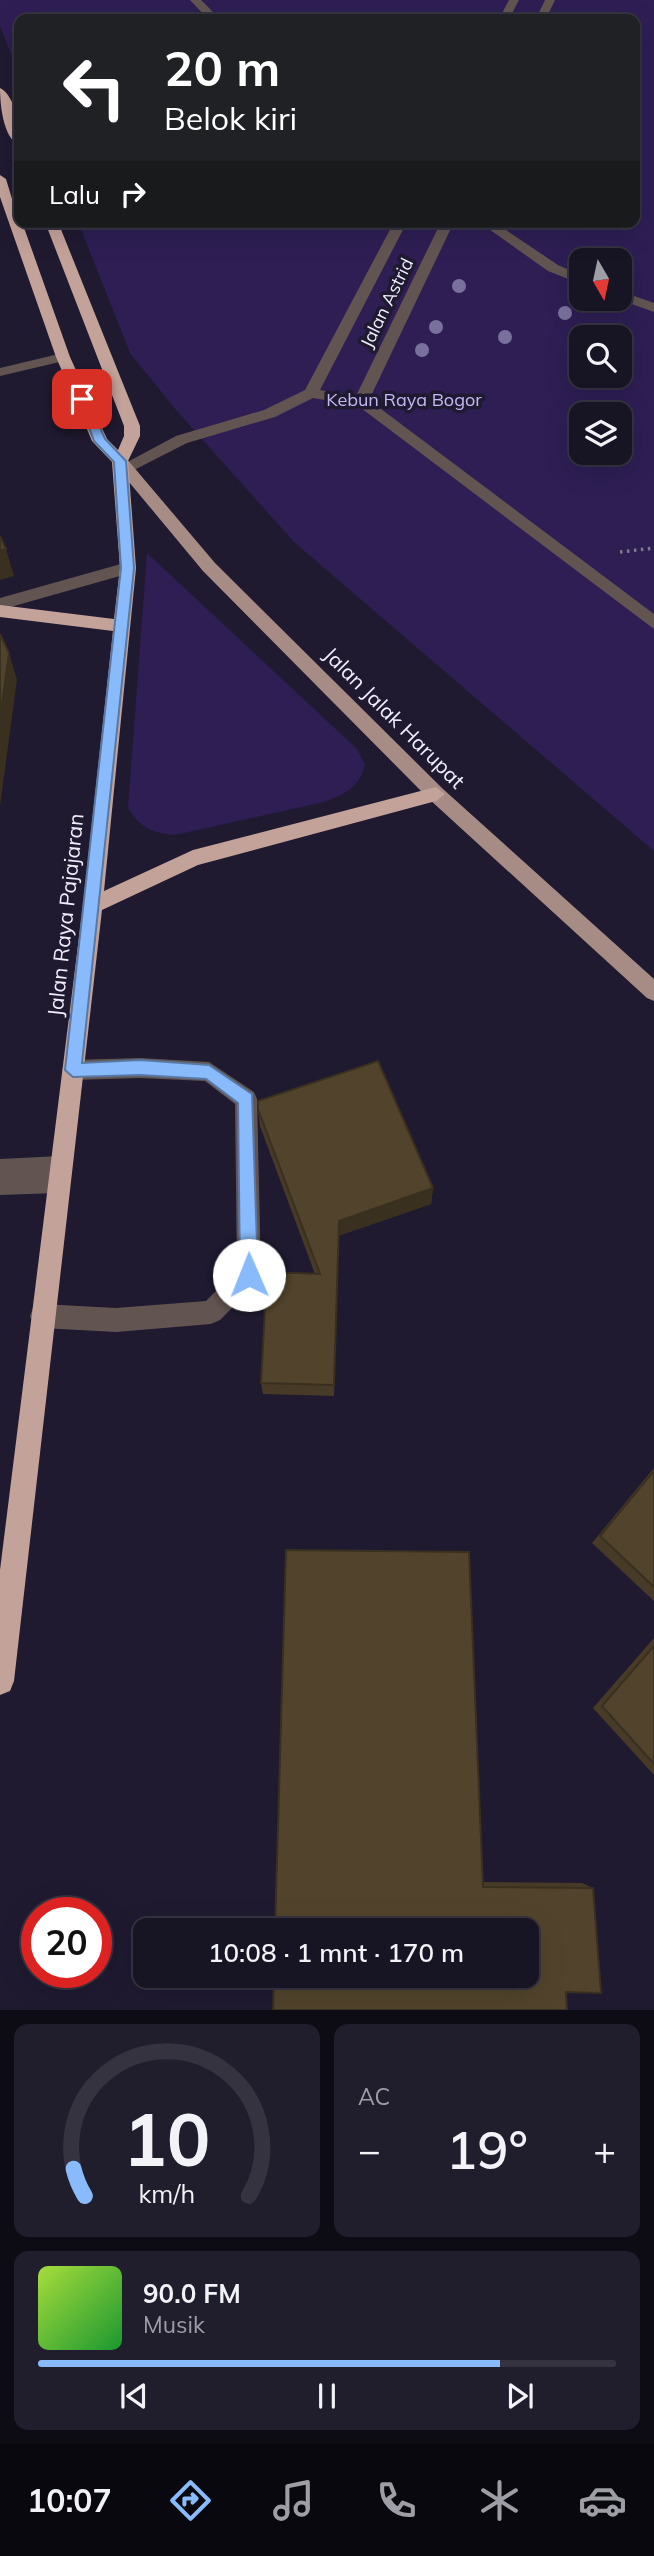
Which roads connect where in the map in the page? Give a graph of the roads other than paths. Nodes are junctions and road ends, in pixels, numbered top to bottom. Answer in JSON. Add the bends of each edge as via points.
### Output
{"nodes":[{"id":1,"x":195,"y":0,"type":"edge"},
{"id":2,"x":209,"y":14,"type":"edge"},
{"id":3,"x":0,"y":92,"type":"edge"},
{"id":4,"x":14,"y":128,"type":"edge"},
{"id":5,"x":0,"y":179,"type":"edge"},
{"id":6,"x":14,"y":218,"type":"edge"},
{"id":7,"x":17,"y":228,"type":"edge"},
{"id":8,"x":53,"y":228,"type":"edge"},
{"id":9,"x":398,"y":228,"type":"edge"},
{"id":10,"x":445,"y":228,"type":"edge"},
{"id":11,"x":494,"y":228,"type":"edge"},
{"id":12,"x":569,"y":275,"type":"edge"},
{"id":13,"x":632,"y":300,"type":"edge"},
{"id":14,"x":654,"y":308,"type":"edge"},
{"id":15,"x":63,"y":356,"type":"junction"},
{"id":16,"x":0,"y":372,"type":"edge"},
{"id":17,"x":311,"y":393,"type":"junction"},
{"id":18,"x":361,"y":401,"type":"junction"},
{"id":19,"x":123,"y":464,"type":"junction"},
{"id":20,"x":128,"y":568,"type":"junction"},
{"id":21,"x":0,"y":604,"type":"edge"},
{"id":22,"x":0,"y":611,"type":"edge"},
{"id":23,"x":654,"y":623,"type":"edge"},
{"id":24,"x":121,"y":626,"type":"junction"},
{"id":25,"x":436,"y":794,"type":"junction"},
{"id":26,"x":93,"y":905,"type":"junction"},
{"id":27,"x":654,"y":992,"type":"edge"},
{"id":28,"x":73,"y":1070,"type":"junction"},
{"id":29,"x":0,"y":1169,"type":"edge"},
{"id":30,"x":59,"y":1174,"type":"junction"},
{"id":31,"x":0,"y":1184,"type":"edge"},
{"id":32,"x":42,"y":1316,"type":"junction"},
{"id":33,"x":0,"y":1681,"type":"edge"}],
"edges":[{"from":1,"to":2,"type":"street"},
{"from":3,"to":4,"type":"highway"},
{"from":5,"to":6,"type":"highway"},
{"from":7,"to":15,"type":"highway"},
{"from":8,"to":19,"type":"highway","via":[[132,426]]},
{"from":9,"to":17,"type":"street","name":"Jalan Astrid"},
{"from":10,"to":18,"type":"street","name":"Jalan Astrid"},
{"from":11,"to":12,"type":"street"},
{"from":13,"to":14,"type":"street"},
{"from":15,"to":16,"type":"street"},
{"from":15,"to":19,"type":"highway","via":[[100,441]]},
{"from":17,"to":18,"type":"street"},
{"from":17,"to":19,"type":"street","via":[[284,410],[199,433]]},
{"from":18,"to":23,"type":"street"},
{"from":19,"to":20,"type":"highway","name":"Jalan Raya Pajajaran"},
{"from":19,"to":25,"type":"main road","name":"Jalan Jalak Harupat","via":[[209,567]]},
{"from":20,"to":21,"type":"street"},
{"from":20,"to":24,"type":"highway","name":"Jalan Raya Pajajaran"},
{"from":22,"to":24,"type":"highway"},
{"from":24,"to":26,"type":"highway","name":"Jalan Raya Pajajaran"},
{"from":25,"to":26,"type":"highway","via":[[193,858]]},
{"from":25,"to":27,"type":"main road","name":"Jalan Jalak Harupat"},
{"from":26,"to":28,"type":"highway","name":"Jalan Raya Pajajaran"},
{"from":28,"to":30,"type":"highway","name":"Jalan Raya Pajajaran"},
{"from":28,"to":32,"type":"street","via":[[209,1072],[246,1099],[249,1275],[211,1312],[116,1320]]},
{"from":29,"to":30,"type":"street"},
{"from":30,"to":31,"type":"street"},
{"from":30,"to":32,"type":"highway","name":"Jalan Raya Pajajaran"},
{"from":32,"to":33,"type":"highway","name":"Jalan Raya Pajajaran"}]}
